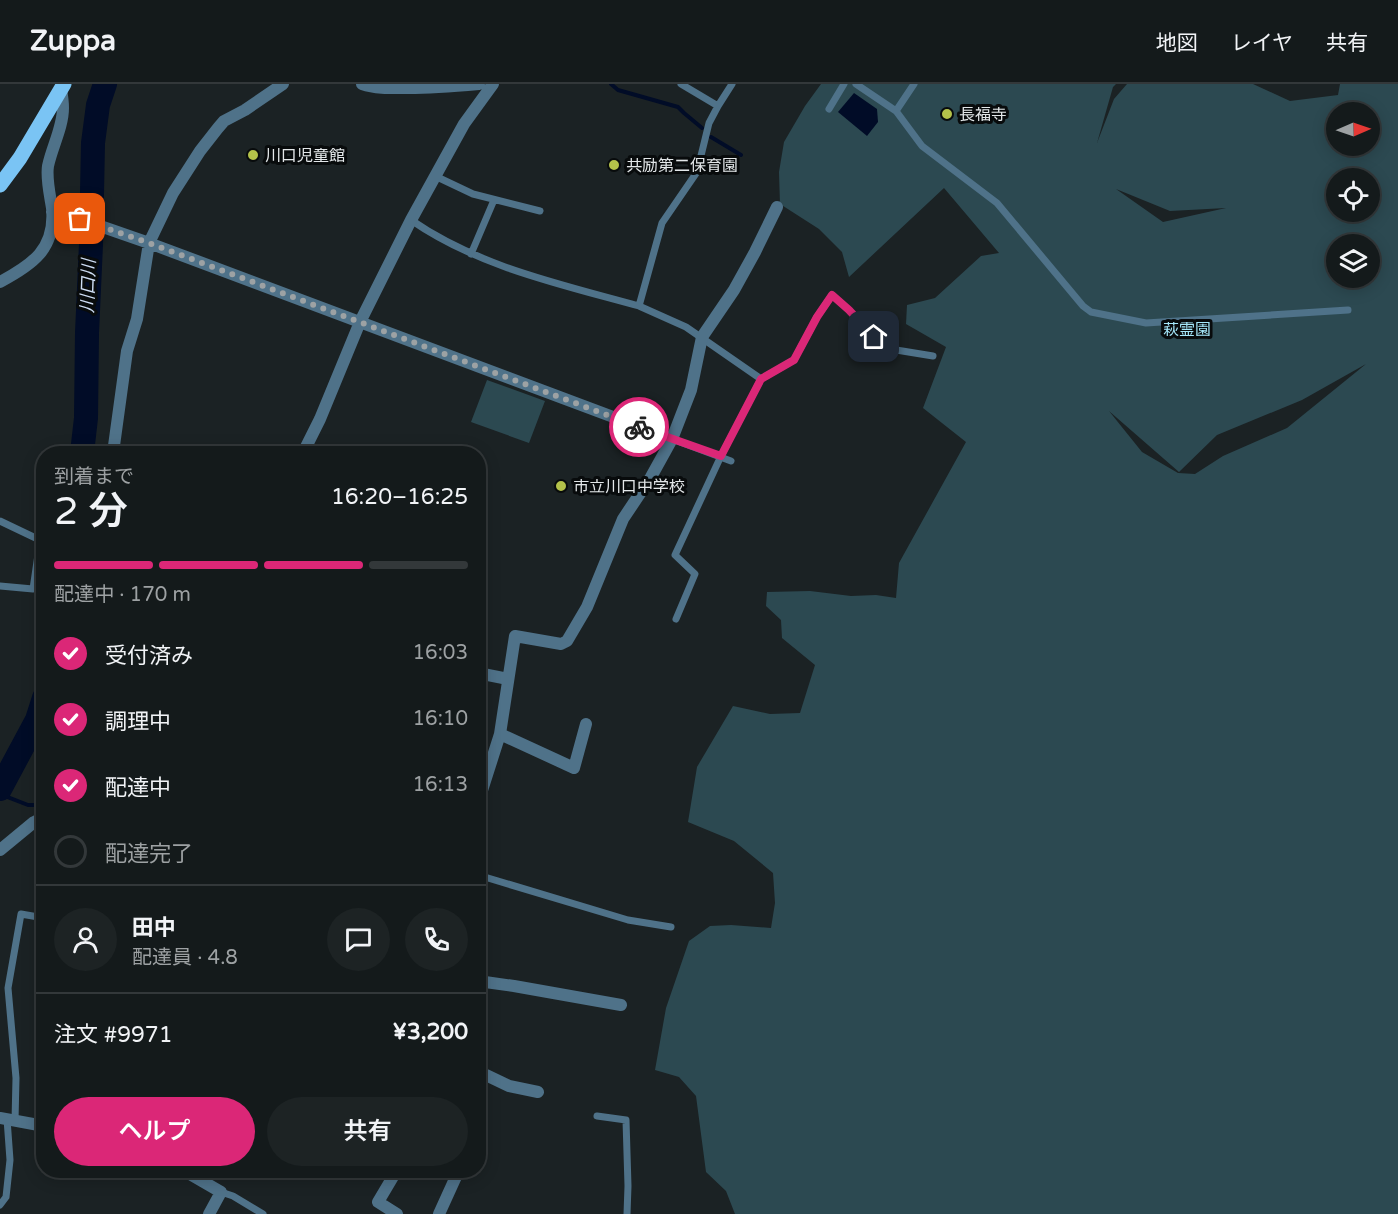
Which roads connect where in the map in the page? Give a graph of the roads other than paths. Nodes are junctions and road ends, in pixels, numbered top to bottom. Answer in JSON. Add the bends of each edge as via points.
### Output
{"nodes":[{"id":1,"x":283,"y":84,"type":"edge"},
{"id":2,"x":362,"y":84,"type":"edge"},
{"id":3,"x":479,"y":84,"type":"edge"},
{"id":4,"x":493,"y":84,"type":"edge"},
{"id":5,"x":681,"y":84,"type":"edge"},
{"id":6,"x":732,"y":84,"type":"edge"},
{"id":7,"x":844,"y":84,"type":"edge"},
{"id":8,"x":856,"y":84,"type":"edge"},
{"id":9,"x":914,"y":84,"type":"edge"},
{"id":10,"x":62,"y":86,"type":"edge"},
{"id":11,"x":408,"y":86,"type":"edge"},
{"id":12,"x":718,"y":106,"type":"junction"},
{"id":13,"x":829,"y":109,"type":"dead end"},
{"id":14,"x":896,"y":111,"type":"junction"},
{"id":15,"x":435,"y":176,"type":"junction"},
{"id":16,"x":0,"y":184,"type":"edge"},
{"id":17,"x":494,"y":200,"type":"junction"},
{"id":18,"x":777,"y":207,"type":"dead end"},
{"id":19,"x":540,"y":211,"type":"dead end"},
{"id":20,"x":52,"y":212,"type":"junction"},
{"id":21,"x":411,"y":220,"type":"junction"},
{"id":22,"x":149,"y":243,"type":"junction"},
{"id":23,"x":471,"y":254,"type":"junction"},
{"id":24,"x":0,"y":282,"type":"edge"},
{"id":25,"x":639,"y":306,"type":"junction"},
{"id":26,"x":1348,"y":310,"type":"dead end"},
{"id":27,"x":360,"y":322,"type":"junction"},
{"id":28,"x":702,"y":337,"type":"junction"},
{"id":29,"x":933,"y":356,"type":"dead end"},
{"id":30,"x":761,"y":379,"type":"junction"},
{"id":31,"x":672,"y":440,"type":"junction"},
{"id":32,"x":114,"y":446,"type":"edge"},
{"id":33,"x":306,"y":446,"type":"edge"},
{"id":34,"x":721,"y":456,"type":"junction"},
{"id":35,"x":731,"y":461,"type":"dead end"},
{"id":36,"x":0,"y":521,"type":"edge"},
{"id":37,"x":36,"y":539,"type":"edge"},
{"id":38,"x":36,"y":573,"type":"edge"},
{"id":39,"x":0,"y":586,"type":"edge"},
{"id":40,"x":676,"y":619,"type":"dead end"},
{"id":41,"x":486,"y":675,"type":"edge"},
{"id":42,"x":508,"y":679,"type":"junction"},
{"id":43,"x":586,"y":724,"type":"dead end"},
{"id":44,"x":500,"y":734,"type":"junction"},
{"id":45,"x":486,"y":778,"type":"edge"},
{"id":46,"x":36,"y":821,"type":"edge"},
{"id":47,"x":0,"y":850,"type":"edge"},
{"id":48,"x":486,"y":877,"type":"edge"},
{"id":49,"x":36,"y":917,"type":"edge"},
{"id":50,"x":671,"y":927,"type":"dead end"},
{"id":51,"x":486,"y":982,"type":"edge"},
{"id":52,"x":621,"y":1005,"type":"dead end"},
{"id":53,"x":486,"y":1075,"type":"edge"},
{"id":54,"x":538,"y":1092,"type":"dead end"},
{"id":55,"x":597,"y":1116,"type":"dead end"},
{"id":56,"x":7,"y":1119,"type":"edge"},
{"id":57,"x":36,"y":1124,"type":"edge"},
{"id":58,"x":196,"y":1178,"type":"edge"},
{"id":59,"x":205,"y":1178,"type":"edge"},
{"id":60,"x":392,"y":1178,"type":"edge"},
{"id":61,"x":455,"y":1178,"type":"edge"},
{"id":62,"x":203,"y":1182,"type":"junction"},
{"id":63,"x":220,"y":1192,"type":"junction"},
{"id":64,"x":0,"y":1205,"type":"edge"},
{"id":65,"x":209,"y":1214,"type":"edge"},
{"id":66,"x":263,"y":1214,"type":"edge"},
{"id":67,"x":397,"y":1214,"type":"edge"},
{"id":68,"x":439,"y":1214,"type":"edge"},
{"id":69,"x":627,"y":1214,"type":"edge"}],
"edges":[{"from":1,"to":22,"type":"street","via":[[218,128],[173,193]]},
{"from":2,"to":11,"type":"street"},
{"from":3,"to":11,"type":"street"},
{"from":4,"to":15,"type":"street","via":[[464,124]]},
{"from":5,"to":12,"type":"lane"},
{"from":6,"to":12,"type":"lane"},
{"from":7,"to":13,"type":"lane"},
{"from":8,"to":14,"type":"lane"},
{"from":9,"to":14,"type":"lane"},
{"from":10,"to":16,"type":"main road","via":[[20,158]]},
{"from":10,"to":20,"type":"street","via":[[62,119],[48,169]]},
{"from":12,"to":25,"type":"lane","via":[[709,123],[697,172],[662,223]]},
{"from":14,"to":26,"type":"lane","via":[[922,146],[997,203],[1091,312],[1146,323]]},
{"from":15,"to":17,"type":"lane"},
{"from":15,"to":21,"type":"street"},
{"from":17,"to":19,"type":"lane"},
{"from":17,"to":23,"type":"lane"},
{"from":18,"to":28,"type":"street","via":[[734,290]]},
{"from":20,"to":22,"type":"street"},
{"from":20,"to":24,"type":"street","via":[[45,248],[38,258]]},
{"from":21,"to":23,"type":"lane"},
{"from":21,"to":27,"type":"street"},
{"from":22,"to":27,"type":"street"},
{"from":22,"to":32,"type":"street","via":[[137,320],[127,351]]},
{"from":23,"to":25,"type":"lane"},
{"from":25,"to":28,"type":"lane"},
{"from":27,"to":31,"type":"street"},
{"from":27,"to":33,"type":"street"},
{"from":28,"to":30,"type":"lane"},
{"from":28,"to":31,"type":"street","via":[[691,390]]},
{"from":29,"to":30,"type":"lane","via":[[884,348],[832,295],[794,360]]},
{"from":30,"to":34,"type":"lane"},
{"from":31,"to":34,"type":"lane"},
{"from":31,"to":42,"type":"street","via":[[623,519],[587,607],[567,641],[561,644],[515,636]]},
{"from":34,"to":35,"type":"lane"},
{"from":34,"to":40,"type":"lane","via":[[675,555],[695,574]]},
{"from":36,"to":37,"type":"lane"},
{"from":38,"to":39,"type":"lane","via":[[33,589]]},
{"from":41,"to":42,"type":"street"},
{"from":42,"to":44,"type":"street"},
{"from":43,"to":44,"type":"street","via":[[574,768]]},
{"from":44,"to":45,"type":"street"},
{"from":46,"to":47,"type":"street"},
{"from":48,"to":50,"type":"lane","via":[[628,920]]},
{"from":49,"to":56,"type":"lane","via":[[21,914],[8,987],[16,1078]]},
{"from":51,"to":52,"type":"street"},
{"from":53,"to":54,"type":"street","via":[[509,1086]]},
{"from":55,"to":69,"type":"lane","via":[[626,1120]]},
{"from":56,"to":57,"type":"street"},
{"from":56,"to":64,"type":"lane","via":[[10,1160],[6,1197]]},
{"from":58,"to":62,"type":"street"},
{"from":59,"to":62,"type":"lane"},
{"from":60,"to":67,"type":"street","via":[[378,1202]]},
{"from":61,"to":68,"type":"street"},
{"from":62,"to":63,"type":"street"},
{"from":63,"to":65,"type":"street"},
{"from":63,"to":66,"type":"lane"}]}
